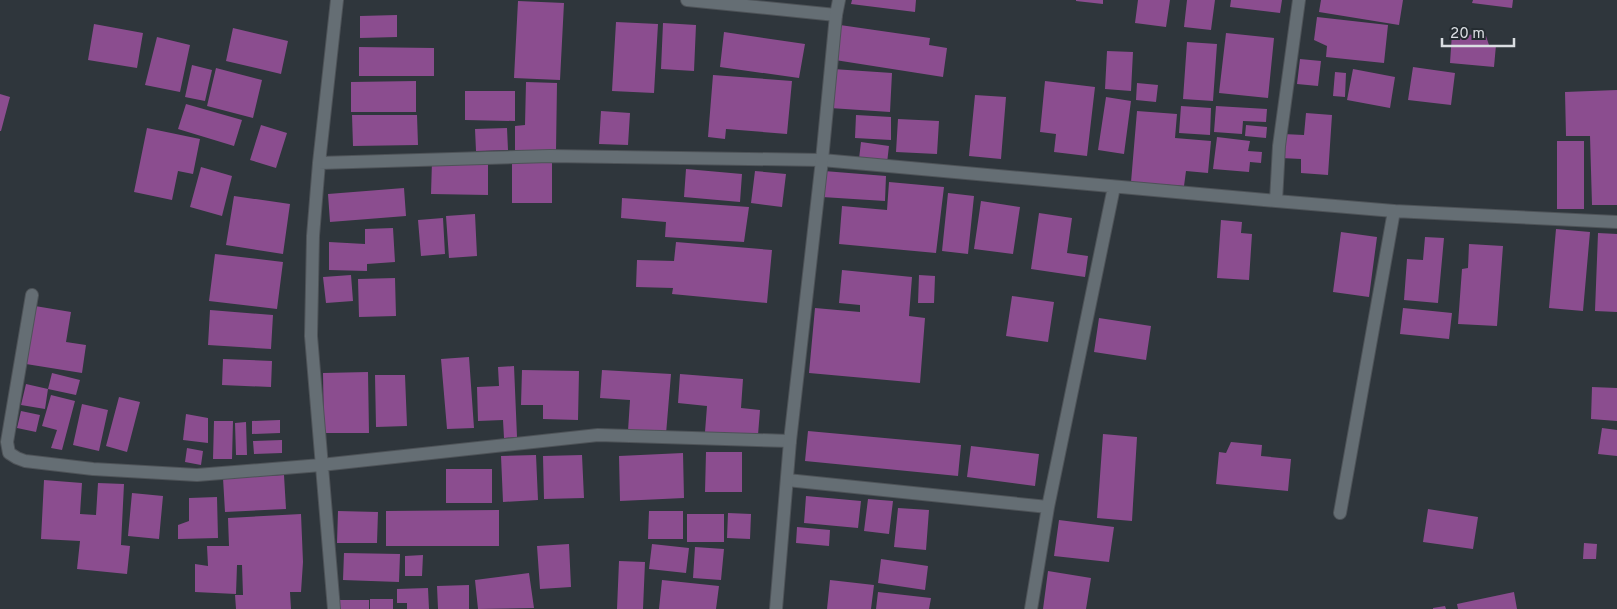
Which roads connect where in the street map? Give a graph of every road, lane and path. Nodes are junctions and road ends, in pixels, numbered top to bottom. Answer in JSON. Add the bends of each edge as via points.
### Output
{"nodes":[{"id":1,"x":337,"y":0,"type":"edge"},
{"id":2,"x":687,"y":0,"type":"edge"},
{"id":3,"x":839,"y":0,"type":"edge"},
{"id":4,"x":1299,"y":0,"type":"edge"},
{"id":5,"x":836,"y":15,"type":"junction"},
{"id":6,"x":822,"y":160,"type":"junction"},
{"id":7,"x":318,"y":163,"type":"junction"},
{"id":8,"x":1114,"y":186,"type":"junction"},
{"id":9,"x":1276,"y":201,"type":"junction"},
{"id":10,"x":1394,"y":211,"type":"junction"},
{"id":11,"x":1617,"y":222,"type":"edge"},
{"id":12,"x":32,"y":294,"type":"dead end"},
{"id":13,"x":790,"y":441,"type":"junction"},
{"id":14,"x":321,"y":465,"type":"junction"},
{"id":15,"x":787,"y":480,"type":"junction"},
{"id":16,"x":1048,"y":507,"type":"junction"},
{"id":17,"x":1340,"y":513,"type":"dead end"},
{"id":18,"x":334,"y":609,"type":"edge"},
{"id":19,"x":776,"y":609,"type":"edge"},
{"id":20,"x":1031,"y":609,"type":"edge"}],
"edges":[{"from":1,"to":7,"type":"street"},
{"from":2,"to":5,"type":"street"},
{"from":3,"to":5,"type":"street"},
{"from":4,"to":9,"type":"street","via":[[1278,146]]},
{"from":5,"to":6,"type":"street"},
{"from":6,"to":7,"type":"street","via":[[550,156]]},
{"from":6,"to":8,"type":"street"},
{"from":6,"to":13,"type":"street"},
{"from":7,"to":14,"type":"street","via":[[311,336]]},
{"from":8,"to":9,"type":"street"},
{"from":8,"to":16,"type":"street"},
{"from":9,"to":10,"type":"street"},
{"from":10,"to":11,"type":"street"},
{"from":10,"to":17,"type":"street"},
{"from":12,"to":14,"type":"street","via":[[7,442],[9,453],[17,458],[93,469],[197,476]]},
{"from":13,"to":14,"type":"street","via":[[598,435]]},
{"from":13,"to":15,"type":"street"},
{"from":14,"to":18,"type":"street"},
{"from":15,"to":16,"type":"street"},
{"from":15,"to":19,"type":"street"},
{"from":16,"to":20,"type":"street"}]}
